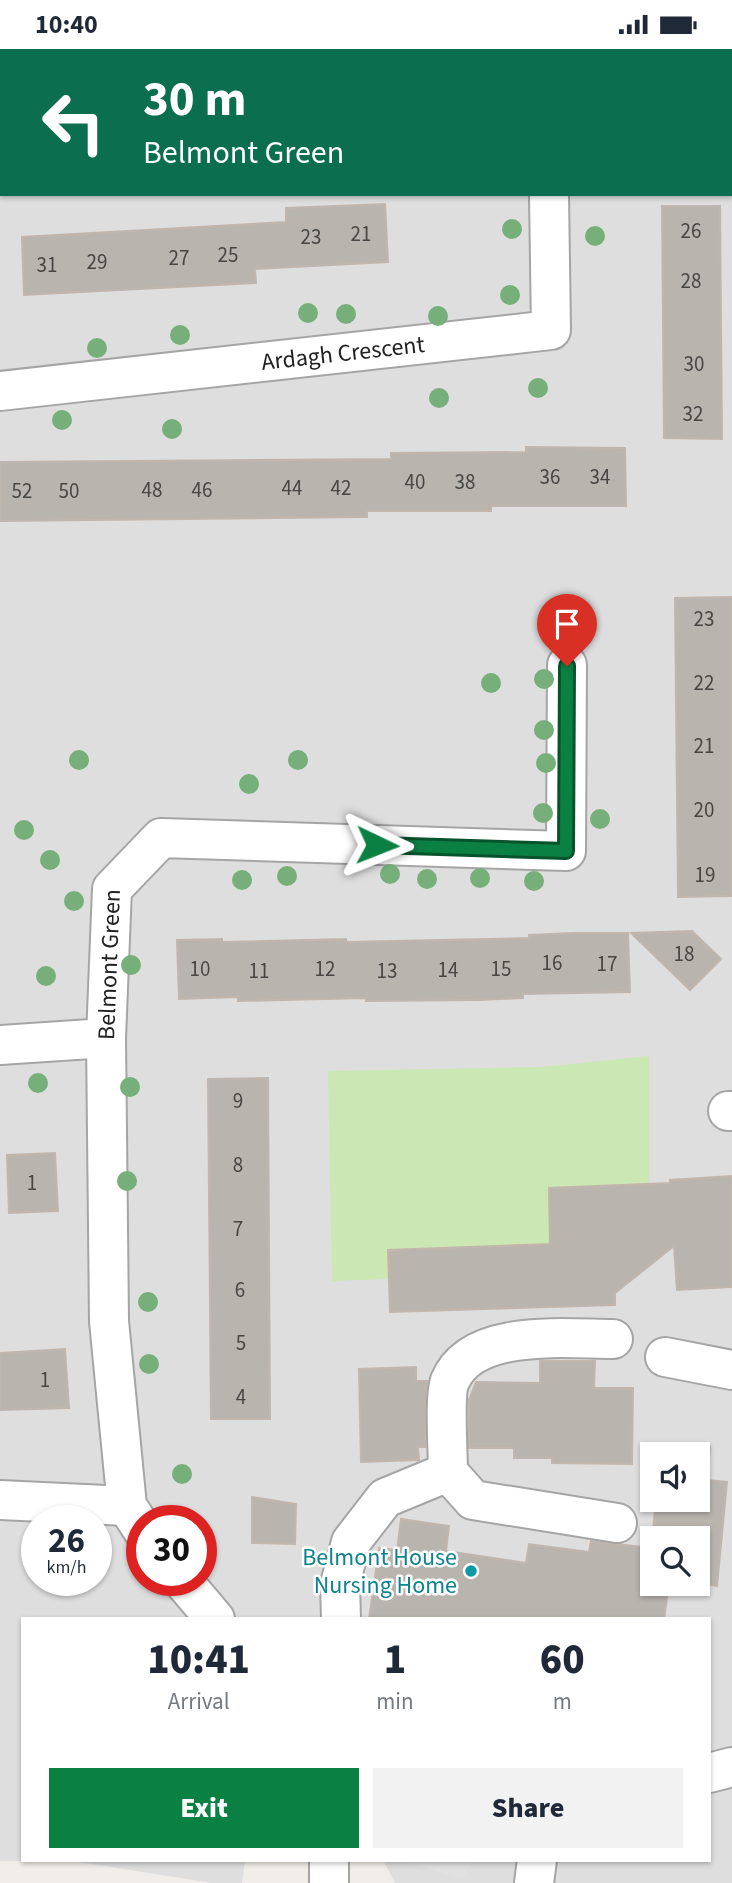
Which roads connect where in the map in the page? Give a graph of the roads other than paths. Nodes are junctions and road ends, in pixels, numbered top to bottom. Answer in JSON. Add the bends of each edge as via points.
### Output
{"nodes":[{"id":1,"x":549,"y":196,"type":"edge"},
{"id":2,"x":0,"y":391,"type":"edge"},
{"id":3,"x":567,"y":666,"type":"dead end"},
{"id":4,"x":107,"y":1038,"type":"junction"},
{"id":5,"x":0,"y":1045,"type":"edge"},
{"id":6,"x":613,"y":1339,"type":"dead end"},
{"id":7,"x":665,"y":1357,"type":"dead end"},
{"id":8,"x":732,"y":1370,"type":"edge"},
{"id":9,"x":448,"y":1472,"type":"junction"},
{"id":10,"x":0,"y":1500,"type":"edge"},
{"id":11,"x":132,"y":1505,"type":"edge"},
{"id":12,"x":126,"y":1516,"type":"edge"},
{"id":13,"x":617,"y":1523,"type":"dead end"},
{"id":14,"x":196,"y":1596,"type":"edge"},
{"id":15,"x":213,"y":1617,"type":"edge"},
{"id":16,"x":341,"y":1617,"type":"edge"},
{"id":17,"x":732,"y":1767,"type":"edge"},
{"id":18,"x":711,"y":1772,"type":"edge"},
{"id":19,"x":329,"y":1862,"type":"edge"},
{"id":20,"x":537,"y":1862,"type":"edge"},
{"id":21,"x":328,"y":1883,"type":"edge"},
{"id":22,"x":534,"y":1883,"type":"edge"}],
"edges":[{"from":1,"to":2,"type":"street","name":"Ardagh Crescent","via":[[551,330]]},
{"from":3,"to":4,"type":"street","name":"Belmont Green","via":[[566,851],[161,838],[112,889]]},
{"from":4,"to":5,"type":"street"},
{"from":4,"to":11,"type":"street","name":"Belmont Green","via":[[108,1321]]},
{"from":6,"to":9,"type":"street","via":[[522,1339],[471,1353],[449,1381]]},
{"from":7,"to":8,"type":"street"},
{"from":9,"to":13,"type":"street","via":[[472,1500]]},
{"from":9,"to":16,"type":"street","via":[[385,1498],[351,1542],[340,1584]]},
{"from":10,"to":12,"type":"street"},
{"from":14,"to":15,"type":"street"},
{"from":17,"to":18,"type":"street"},
{"from":19,"to":21,"type":"street"},
{"from":20,"to":22,"type":"street"}]}
